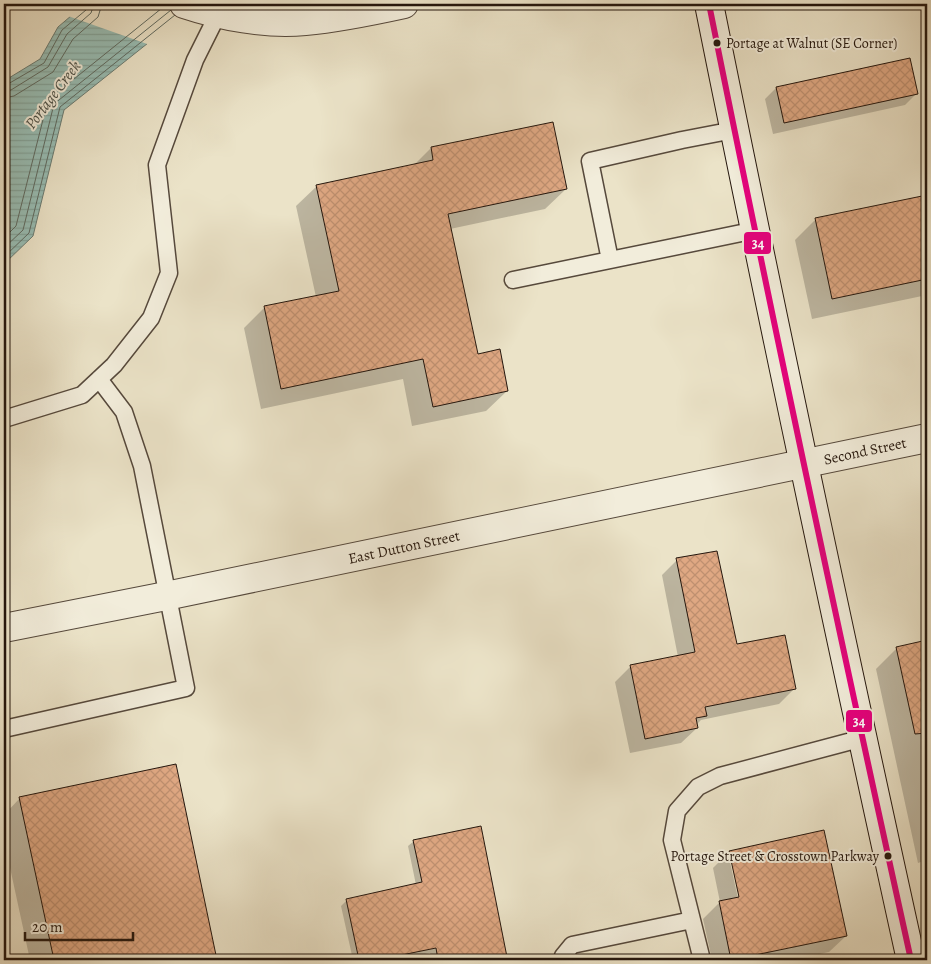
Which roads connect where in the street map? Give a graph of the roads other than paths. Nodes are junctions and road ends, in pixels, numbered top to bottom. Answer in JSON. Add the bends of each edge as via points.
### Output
{"nodes":[{"id":1,"x":404,"y":4,"type":"edge"},
{"id":2,"x":710,"y":4,"type":"edge"},
{"id":3,"x":199,"y":9,"type":"edge"},
{"id":4,"x":734,"y":130,"type":"junction"},
{"id":5,"x":756,"y":230,"type":"junction"},
{"id":6,"x":610,"y":260,"type":"junction"},
{"id":7,"x":513,"y":280,"type":"dead end"},
{"id":8,"x":99,"y":379,"type":"junction"},
{"id":9,"x":4,"y":419,"type":"edge"},
{"id":10,"x":927,"y":438,"type":"edge"},
{"id":11,"x":803,"y":464,"type":"junction"},
{"id":12,"x":166,"y":596,"type":"junction"},
{"id":13,"x":4,"y":628,"type":"edge"},
{"id":14,"x":4,"y":729,"type":"edge"},
{"id":15,"x":863,"y":738,"type":"junction"},
{"id":16,"x":692,"y":920,"type":"junction"},
{"id":17,"x":562,"y":960,"type":"edge"},
{"id":18,"x":702,"y":960,"type":"edge"},
{"id":19,"x":912,"y":960,"type":"edge"}],
"edges":[{"from":1,"to":3,"type":"street","via":[[304,21],[264,20]]},
{"from":2,"to":4,"type":"street"},
{"from":3,"to":8,"type":"lane","via":[[195,60],[157,165],[169,273],[152,318]]},
{"from":4,"to":5,"type":"street"},
{"from":4,"to":6,"type":"lane","via":[[590,161]]},
{"from":5,"to":6,"type":"lane"},
{"from":5,"to":11,"type":"street"},
{"from":6,"to":7,"type":"lane"},
{"from":8,"to":9,"type":"lane","via":[[82,394]]},
{"from":8,"to":12,"type":"lane","via":[[124,412],[142,466]]},
{"from":10,"to":11,"type":"street","name":"Second Street"},
{"from":11,"to":12,"type":"street","name":"East Dutton Street"},
{"from":11,"to":15,"type":"street"},
{"from":12,"to":13,"type":"street","name":"East Dutton Street"},
{"from":12,"to":14,"type":"lane","via":[[186,688]]},
{"from":15,"to":16,"type":"lane","via":[[720,776],[698,787],[677,811],[672,840]]},
{"from":15,"to":19,"type":"street"},
{"from":16,"to":17,"type":"lane","via":[[572,945]]},
{"from":16,"to":18,"type":"lane"}]}
